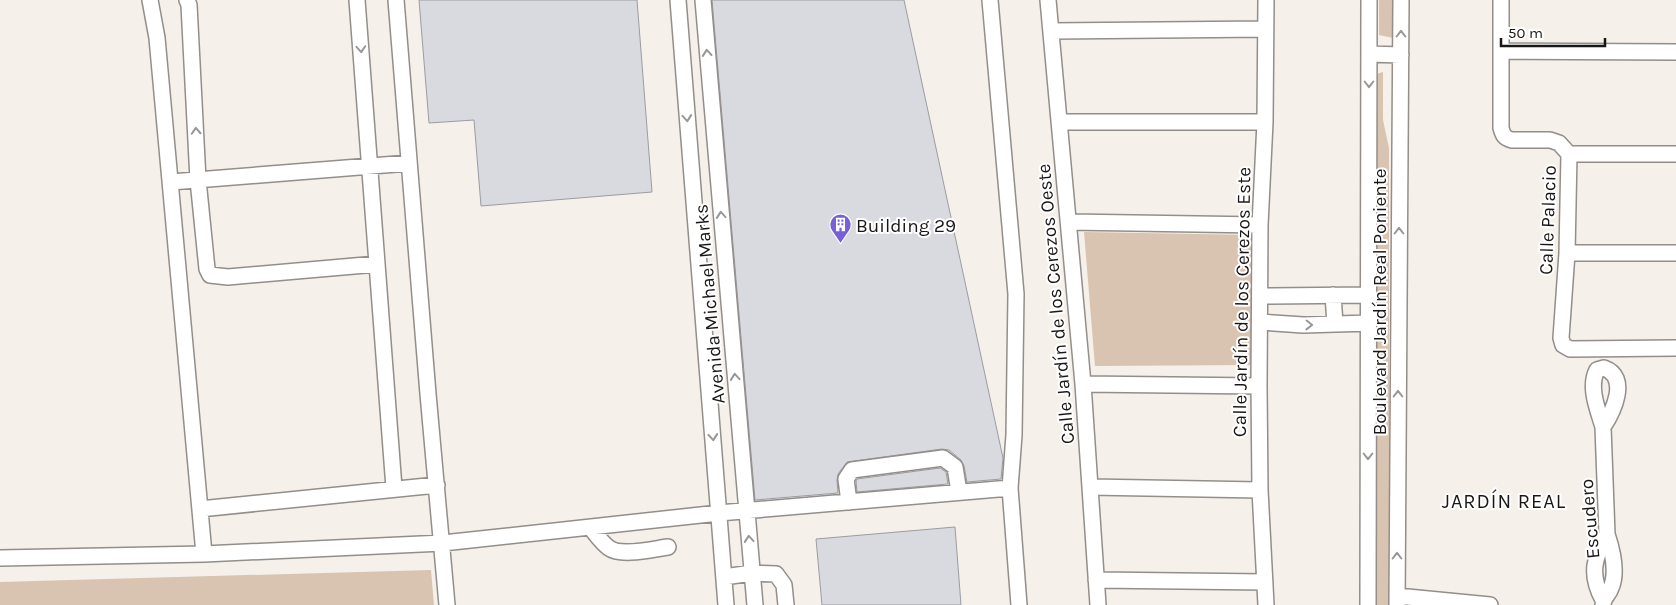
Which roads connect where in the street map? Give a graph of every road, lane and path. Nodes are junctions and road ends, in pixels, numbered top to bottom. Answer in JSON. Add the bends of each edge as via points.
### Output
{"nodes":[{"id":1,"x":150,"y":0,"type":"edge"},
{"id":2,"x":187,"y":0,"type":"edge"},
{"id":3,"x":357,"y":0,"type":"edge"},
{"id":4,"x":396,"y":0,"type":"edge"},
{"id":5,"x":678,"y":0,"type":"edge"},
{"id":6,"x":703,"y":0,"type":"edge"},
{"id":7,"x":990,"y":0,"type":"edge"},
{"id":8,"x":1048,"y":0,"type":"edge"},
{"id":9,"x":1266,"y":0,"type":"edge"},
{"id":10,"x":1370,"y":0,"type":"edge"},
{"id":11,"x":1401,"y":0,"type":"edge"},
{"id":12,"x":1501,"y":0,"type":"edge"},
{"id":13,"x":1266,"y":29,"type":"junction"},
{"id":14,"x":1052,"y":31,"type":"junction"},
{"id":15,"x":1501,"y":51,"type":"junction"},
{"id":16,"x":1676,"y":52,"type":"edge"},
{"id":17,"x":1369,"y":54,"type":"junction"},
{"id":18,"x":1401,"y":55,"type":"junction"},
{"id":19,"x":1060,"y":122,"type":"junction"},
{"id":20,"x":1265,"y":122,"type":"junction"},
{"id":21,"x":1569,"y":154,"type":"junction"},
{"id":22,"x":1676,"y":154,"type":"edge"},
{"id":23,"x":409,"y":163,"type":"junction"},
{"id":24,"x":369,"y":166,"type":"junction"},
{"id":25,"x":198,"y":180,"type":"junction"},
{"id":26,"x":170,"y":182,"type":"junction"},
{"id":27,"x":1069,"y":222,"type":"junction"},
{"id":28,"x":1260,"y":225,"type":"junction"},
{"id":29,"x":1567,"y":253,"type":"junction"},
{"id":30,"x":1676,"y":253,"type":"edge"},
{"id":31,"x":377,"y":264,"type":"junction"},
{"id":32,"x":1333,"y":295,"type":"junction"},
{"id":33,"x":1368,"y":295,"type":"junction"},
{"id":34,"x":1260,"y":296,"type":"junction"},
{"id":35,"x":1260,"y":322,"type":"junction"},
{"id":36,"x":1369,"y":323,"type":"junction"},
{"id":37,"x":1335,"y":324,"type":"junction"},
{"id":38,"x":1676,"y":348,"type":"edge"},
{"id":39,"x":1083,"y":384,"type":"junction"},
{"id":40,"x":1259,"y":386,"type":"junction"},
{"id":41,"x":1604,"y":427,"type":"dead end"},
{"id":42,"x":437,"y":485,"type":"junction"},
{"id":43,"x":1090,"y":487,"type":"junction"},
{"id":44,"x":394,"y":488,"type":"junction"},
{"id":45,"x":1010,"y":488,"type":"junction"},
{"id":46,"x":1260,"y":490,"type":"junction"},
{"id":47,"x":959,"y":492,"type":"junction"},
{"id":48,"x":849,"y":502,"type":"junction"},
{"id":49,"x":200,"y":509,"type":"junction"},
{"id":50,"x":747,"y":510,"type":"junction"},
{"id":51,"x":719,"y":513,"type":"junction"},
{"id":52,"x":590,"y":527,"type":"junction"},
{"id":53,"x":443,"y":543,"type":"junction"},
{"id":54,"x":668,"y":547,"type":"dead end"},
{"id":55,"x":204,"y":554,"type":"junction"},
{"id":56,"x":0,"y":558,"type":"edge"},
{"id":57,"x":752,"y":573,"type":"junction"},
{"id":58,"x":724,"y":577,"type":"junction"},
{"id":59,"x":1096,"y":580,"type":"junction"},
{"id":60,"x":1266,"y":582,"type":"junction"},
{"id":61,"x":1397,"y":601,"type":"edge"},
{"id":62,"x":1603,"y":602,"type":"edge"},
{"id":63,"x":447,"y":605,"type":"edge"},
{"id":64,"x":726,"y":605,"type":"edge"},
{"id":65,"x":754,"y":605,"type":"edge"},
{"id":66,"x":786,"y":605,"type":"edge"},
{"id":67,"x":1019,"y":605,"type":"edge"},
{"id":68,"x":1098,"y":605,"type":"edge"},
{"id":69,"x":1266,"y":605,"type":"edge"},
{"id":70,"x":1368,"y":605,"type":"edge"},
{"id":71,"x":1490,"y":605,"type":"edge"}],
"edges":[{"from":1,"to":26,"type":"street","via":[[157,38]]},
{"from":25,"to":2,"type":"street","one_way":true},
{"from":3,"to":24,"type":"street","one_way":true},
{"from":4,"to":23,"type":"street"},
{"from":5,"to":51,"type":"street","name":"Avenida Michael Marks","one_way":true},
{"from":50,"to":6,"type":"street","name":"Avenida Michael Marks","one_way":true},
{"from":7,"to":45,"type":"street","via":[[1016,294]]},
{"from":8,"to":14,"type":"street","name":"Calle Jardín de los Cerezos Oeste"},
{"from":9,"to":13,"type":"street","name":"Calle Jardín de los Cerezos Este"},
{"from":10,"to":17,"type":"street","name":"Boulevard Jardín Real Poniente"},
{"from":18,"to":11,"type":"street","name":"Boulevard Jardín Real Poniente","one_way":true},
{"from":12,"to":15,"type":"street","name":"Calle Palacio"},
{"from":13,"to":14,"type":"street"},
{"from":13,"to":20,"type":"street","name":"Calle Jardín de los Cerezos Este"},
{"from":14,"to":19,"type":"street","name":"Calle Jardín de los Cerezos Oeste"},
{"from":15,"to":16,"type":"street"},
{"from":15,"to":21,"type":"street","name":"Calle Palacio","via":[[1502,134],[1512,140],[1550,140],[1559,143]]},
{"from":17,"to":18,"type":"street"},
{"from":17,"to":33,"type":"street","name":"Boulevard Jardín Real Poniente","one_way":true},
{"from":61,"to":18,"type":"street","name":"Boulevard Jardín Real Poniente","one_way":true},
{"from":19,"to":20,"type":"street"},
{"from":19,"to":27,"type":"street","name":"Calle Jardín de los Cerezos Oeste"},
{"from":20,"to":28,"type":"street","name":"Calle Jardín de los Cerezos Este"},
{"from":21,"to":22,"type":"street"},
{"from":21,"to":29,"type":"street","name":"Calle Palacio"},
{"from":23,"to":24,"type":"street"},
{"from":23,"to":42,"type":"street"},
{"from":24,"to":25,"type":"street"},
{"from":24,"to":31,"type":"street"},
{"from":25,"to":26,"type":"street"},
{"from":25,"to":31,"type":"street","via":[[210,275],[228,277]]},
{"from":26,"to":49,"type":"street"},
{"from":27,"to":28,"type":"street"},
{"from":27,"to":39,"type":"street","name":"Calle Jardín de los Cerezos Oeste"},
{"from":28,"to":34,"type":"street","name":"Calle Jardín de los Cerezos Este"},
{"from":29,"to":30,"type":"street"},
{"from":29,"to":38,"type":"street","name":"Calle Palacio","via":[[1563,345],[1570,349]]},
{"from":31,"to":44,"type":"street"},
{"from":32,"to":33,"type":"street","name":"Boulevard Jardín Real Poniente"},
{"from":32,"to":34,"type":"street","name":"Boulevard Jardín Real Poniente"},
{"from":32,"to":37,"type":"street"},
{"from":33,"to":36,"type":"street","name":"Boulevard Jardín Real Poniente"},
{"from":34,"to":35,"type":"street","name":"Calle Jardín de los Cerezos Este"},
{"from":35,"to":37,"type":"street","name":"Boulevard Jardín Real Poniente","one_way":true},
{"from":35,"to":40,"type":"street","name":"Calle Jardín de los Cerezos Este"},
{"from":36,"to":37,"type":"street","name":"Boulevard Jardín Real Poniente"},
{"from":36,"to":70,"type":"street","name":"Boulevard Jardín Real Poniente","one_way":true},
{"from":39,"to":40,"type":"street"},
{"from":39,"to":43,"type":"street","name":"Calle Jardín de los Cerezos Oeste"},
{"from":40,"to":46,"type":"street","name":"Calle Jardín de los Cerezos Este"},
{"from":41,"to":62,"type":"street","name":"Escudero","via":[[1606,534],[1612,549],[1614,578]]},
{"from":42,"to":44,"type":"street"},
{"from":42,"to":53,"type":"street"},
{"from":43,"to":46,"type":"street"},
{"from":43,"to":59,"type":"street","name":"Calle Jardín de los Cerezos Oeste"},
{"from":44,"to":49,"type":"street"},
{"from":45,"to":47,"type":"street"},
{"from":45,"to":67,"type":"street"},
{"from":46,"to":60,"type":"street","name":"Calle Jardín de los Cerezos Este"},
{"from":47,"to":48,"type":"street"},
{"from":47,"to":48,"type":"street","via":[[955,467],[943,458],[852,470],[846,478]]},
{"from":48,"to":50,"type":"street"},
{"from":49,"to":55,"type":"street"},
{"from":50,"to":51,"type":"street"},
{"from":57,"to":50,"type":"street","name":"Avenida Michael Marks","one_way":true},
{"from":51,"to":52,"type":"street"},
{"from":51,"to":58,"type":"street","name":"Avenida Michael Marks"},
{"from":52,"to":53,"type":"street"},
{"from":52,"to":54,"type":"street","via":[[608,548],[616,552]]},
{"from":53,"to":55,"type":"street"},
{"from":53,"to":63,"type":"street"},
{"from":55,"to":56,"type":"street"},
{"from":57,"to":58,"type":"street"},
{"from":57,"to":65,"type":"street","name":"Avenida Michael Marks"},
{"from":57,"to":66,"type":"street","via":[[776,574],[784,585]]},
{"from":58,"to":64,"type":"street","name":"Avenida Michael Marks"},
{"from":59,"to":60,"type":"street"},
{"from":59,"to":68,"type":"street","name":"Calle Jardín de los Cerezos Oeste"},
{"from":60,"to":69,"type":"street","name":"Calle Jardín de los Cerezos Este"},
{"from":61,"to":71,"type":"street"}]}
